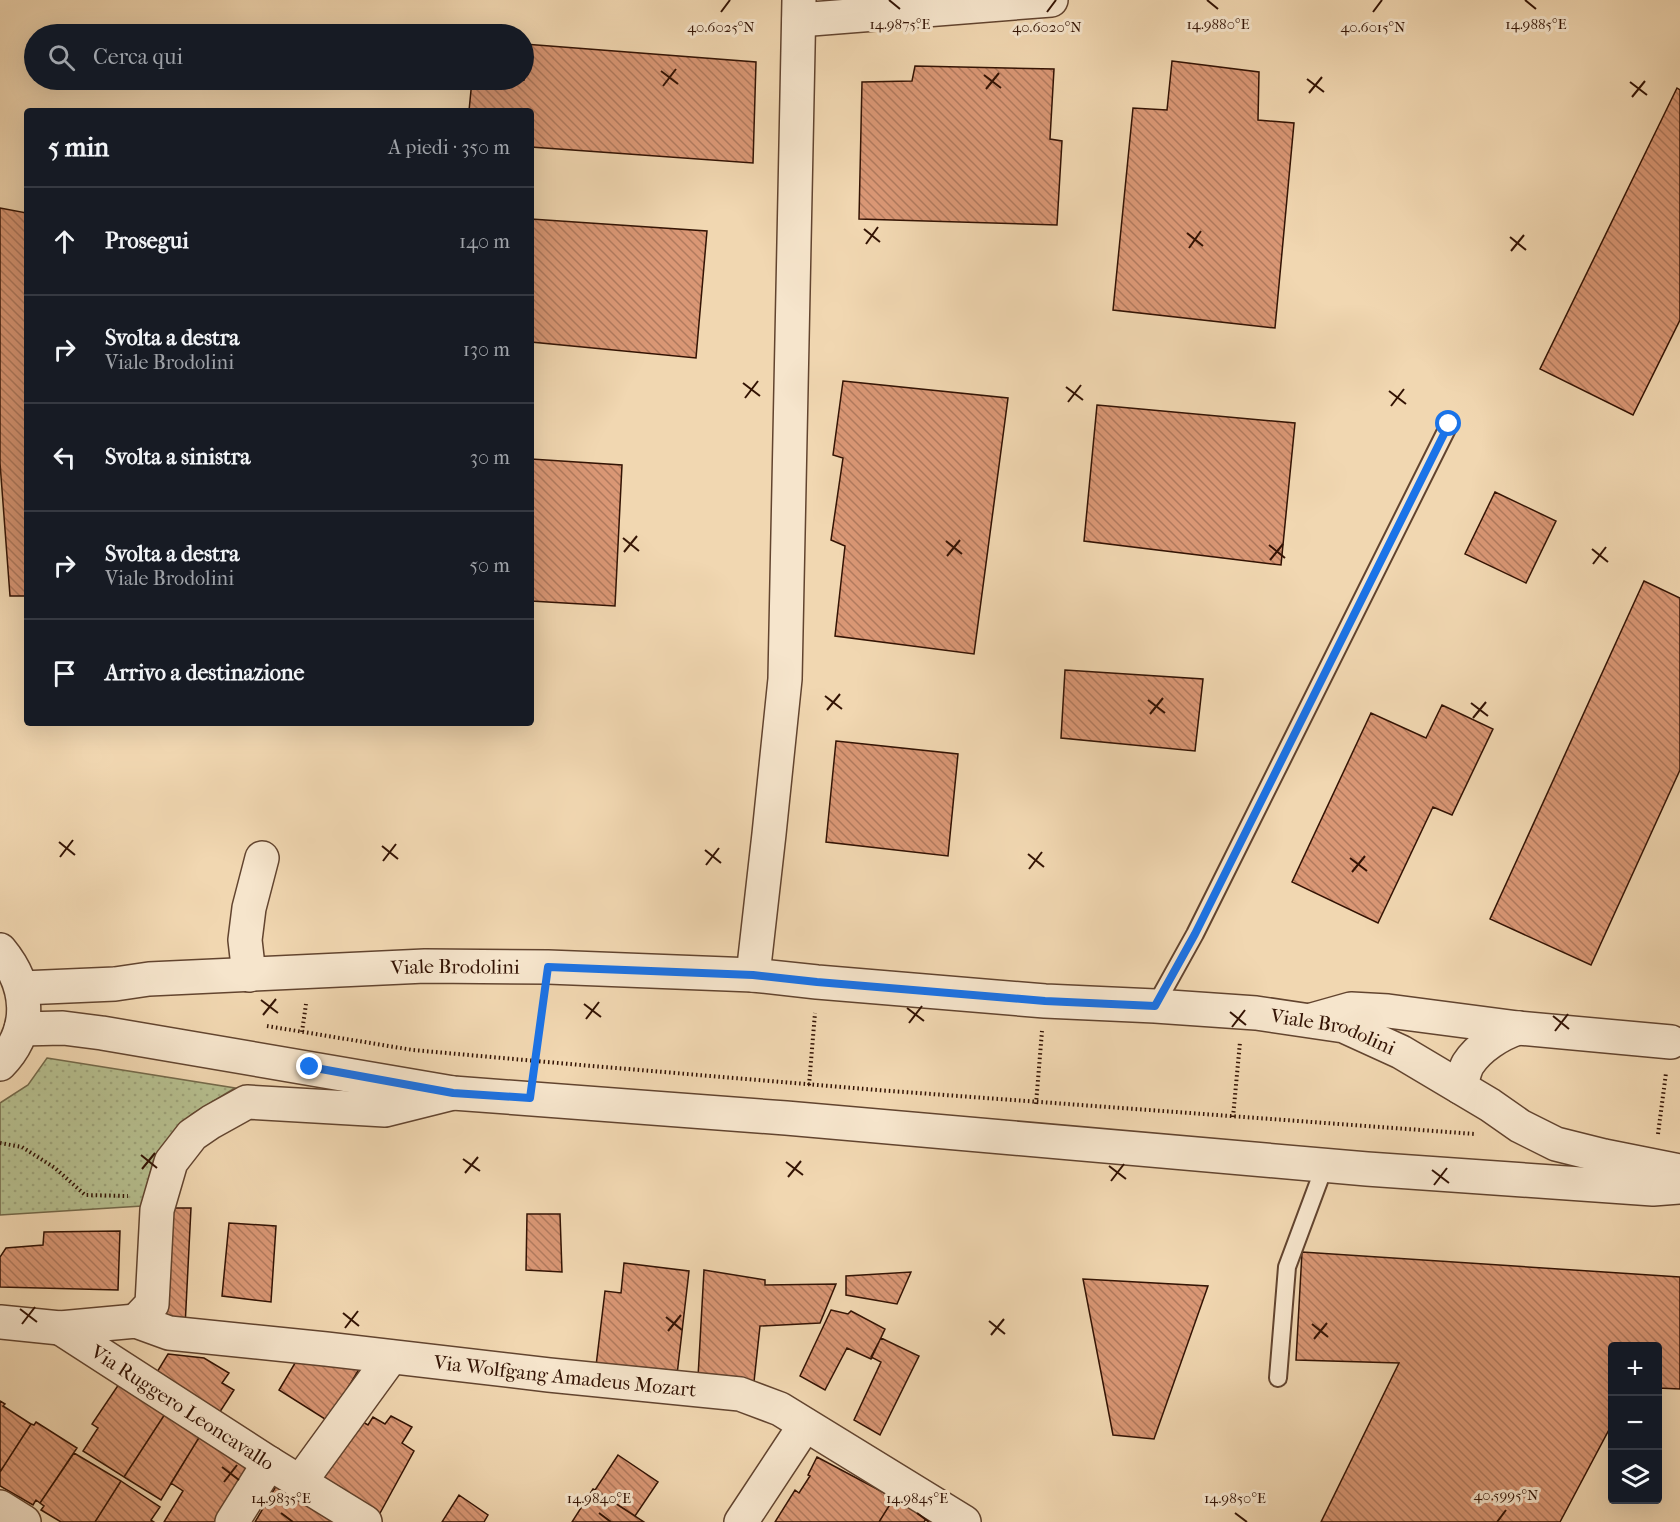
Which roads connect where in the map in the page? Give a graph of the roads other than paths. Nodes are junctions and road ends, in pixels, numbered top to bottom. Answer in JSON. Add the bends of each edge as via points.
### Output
{"nodes":[{"id":1,"x":1051,"y":0,"type":"edge"},
{"id":2,"x":799,"y":10,"type":"edge"},
{"id":3,"x":1449,"y":424,"type":"dead end"},
{"id":4,"x":262,"y":858,"type":"dead end"},
{"id":5,"x":0,"y":950,"type":"edge"},
{"id":6,"x":249,"y":975,"type":"junction"},
{"id":7,"x":753,"y":975,"type":"junction"},
{"id":8,"x":22,"y":988,"type":"junction"},
{"id":9,"x":1155,"y":1006,"type":"junction"},
{"id":10,"x":1312,"y":1020,"type":"junction"},
{"id":11,"x":1518,"y":1028,"type":"junction"},
{"id":12,"x":21,"y":1029,"type":"junction"},
{"id":13,"x":1671,"y":1042,"type":"road end"},
{"id":14,"x":0,"y":1064,"type":"edge"},
{"id":15,"x":1460,"y":1087,"type":"junction"},
{"id":16,"x":453,"y":1093,"type":"junction"},
{"id":17,"x":1324,"y":1165,"type":"junction"},
{"id":18,"x":1667,"y":1168,"type":"edge"},
{"id":19,"x":1680,"y":1187,"type":"edge"},
{"id":20,"x":136,"y":1321,"type":"junction"},
{"id":21,"x":0,"y":1322,"type":"edge"},
{"id":22,"x":60,"y":1328,"type":"junction"},
{"id":23,"x":391,"y":1357,"type":"junction"},
{"id":24,"x":1278,"y":1378,"type":"dead end"},
{"id":25,"x":805,"y":1425,"type":"junction"},
{"id":26,"x":269,"y":1463,"type":"junction"},
{"id":27,"x":300,"y":1482,"type":"junction"},
{"id":28,"x":0,"y":1508,"type":"edge"},
{"id":29,"x":24,"y":1522,"type":"edge"},
{"id":30,"x":232,"y":1522,"type":"edge"},
{"id":31,"x":365,"y":1522,"type":"edge"},
{"id":32,"x":741,"y":1522,"type":"edge"},
{"id":33,"x":964,"y":1522,"type":"edge"}],
"edges":[{"from":1,"to":2,"type":"street"},
{"from":2,"to":7,"type":"street","via":[[785,679]]},
{"from":3,"to":9,"type":"lane","via":[[1195,934]]},
{"from":4,"to":6,"type":"street","via":[[245,940]]},
{"from":5,"to":8,"type":"street","via":[[14,968]]},
{"from":6,"to":7,"type":"street","name":"Viale Brodolini","via":[[425,966]]},
{"from":6,"to":8,"type":"street","name":"Viale Brodolini"},
{"from":7,"to":9,"type":"street","name":"Viale Brodolini","via":[[1045,1001]]},
{"from":8,"to":12,"type":"street"},
{"from":9,"to":10,"type":"street","name":"Viale Brodolini"},
{"from":10,"to":11,"type":"street","via":[[1351,1009]]},
{"from":10,"to":15,"type":"street","name":"Viale Brodolini","via":[[1344,1026]]},
{"from":11,"to":13,"type":"street"},
{"from":11,"to":15,"type":"street","via":[[1504,1033],[1476,1054],[1467,1065]]},
{"from":12,"to":14,"type":"street","via":[[10,1054]]},
{"from":12,"to":16,"type":"street","via":[[63,1028],[102,1033]]},
{"from":15,"to":18,"type":"street","name":"Viale Brodolini","via":[[1556,1144]]},
{"from":16,"to":17,"type":"street"},
{"from":16,"to":20,"type":"street","via":[[385,1110],[247,1102],[192,1135],[171,1162],[162,1191],[157,1210],[152,1304]]},
{"from":17,"to":19,"type":"street","via":[[1653,1190]]},
{"from":17,"to":24,"type":"lane","via":[[1287,1267]]},
{"from":20,"to":22,"type":"street","name":"Via Wolfgang Amadeus Mozart"},
{"from":20,"to":23,"type":"street","name":"Via Wolfgang Amadeus Mozart","via":[[169,1333]]},
{"from":21,"to":22,"type":"street","name":"Via Wolfgang Amadeus Mozart"},
{"from":22,"to":26,"type":"street","name":"Via Ruggero Leoncavallo"},
{"from":23,"to":25,"type":"street","name":"Via Wolfgang Amadeus Mozart","via":[[740,1394],[780,1408]]},
{"from":23,"to":27,"type":"street"},
{"from":25,"to":32,"type":"street"},
{"from":25,"to":33,"type":"street","name":"Via Wolfgang Amadeus Mozart"},
{"from":26,"to":27,"type":"street","name":"Via Ruggero Leoncavallo"},
{"from":26,"to":30,"type":"street"},
{"from":27,"to":31,"type":"street","name":"Via Ruggero Leoncavallo"},
{"from":28,"to":29,"type":"street"}]}
